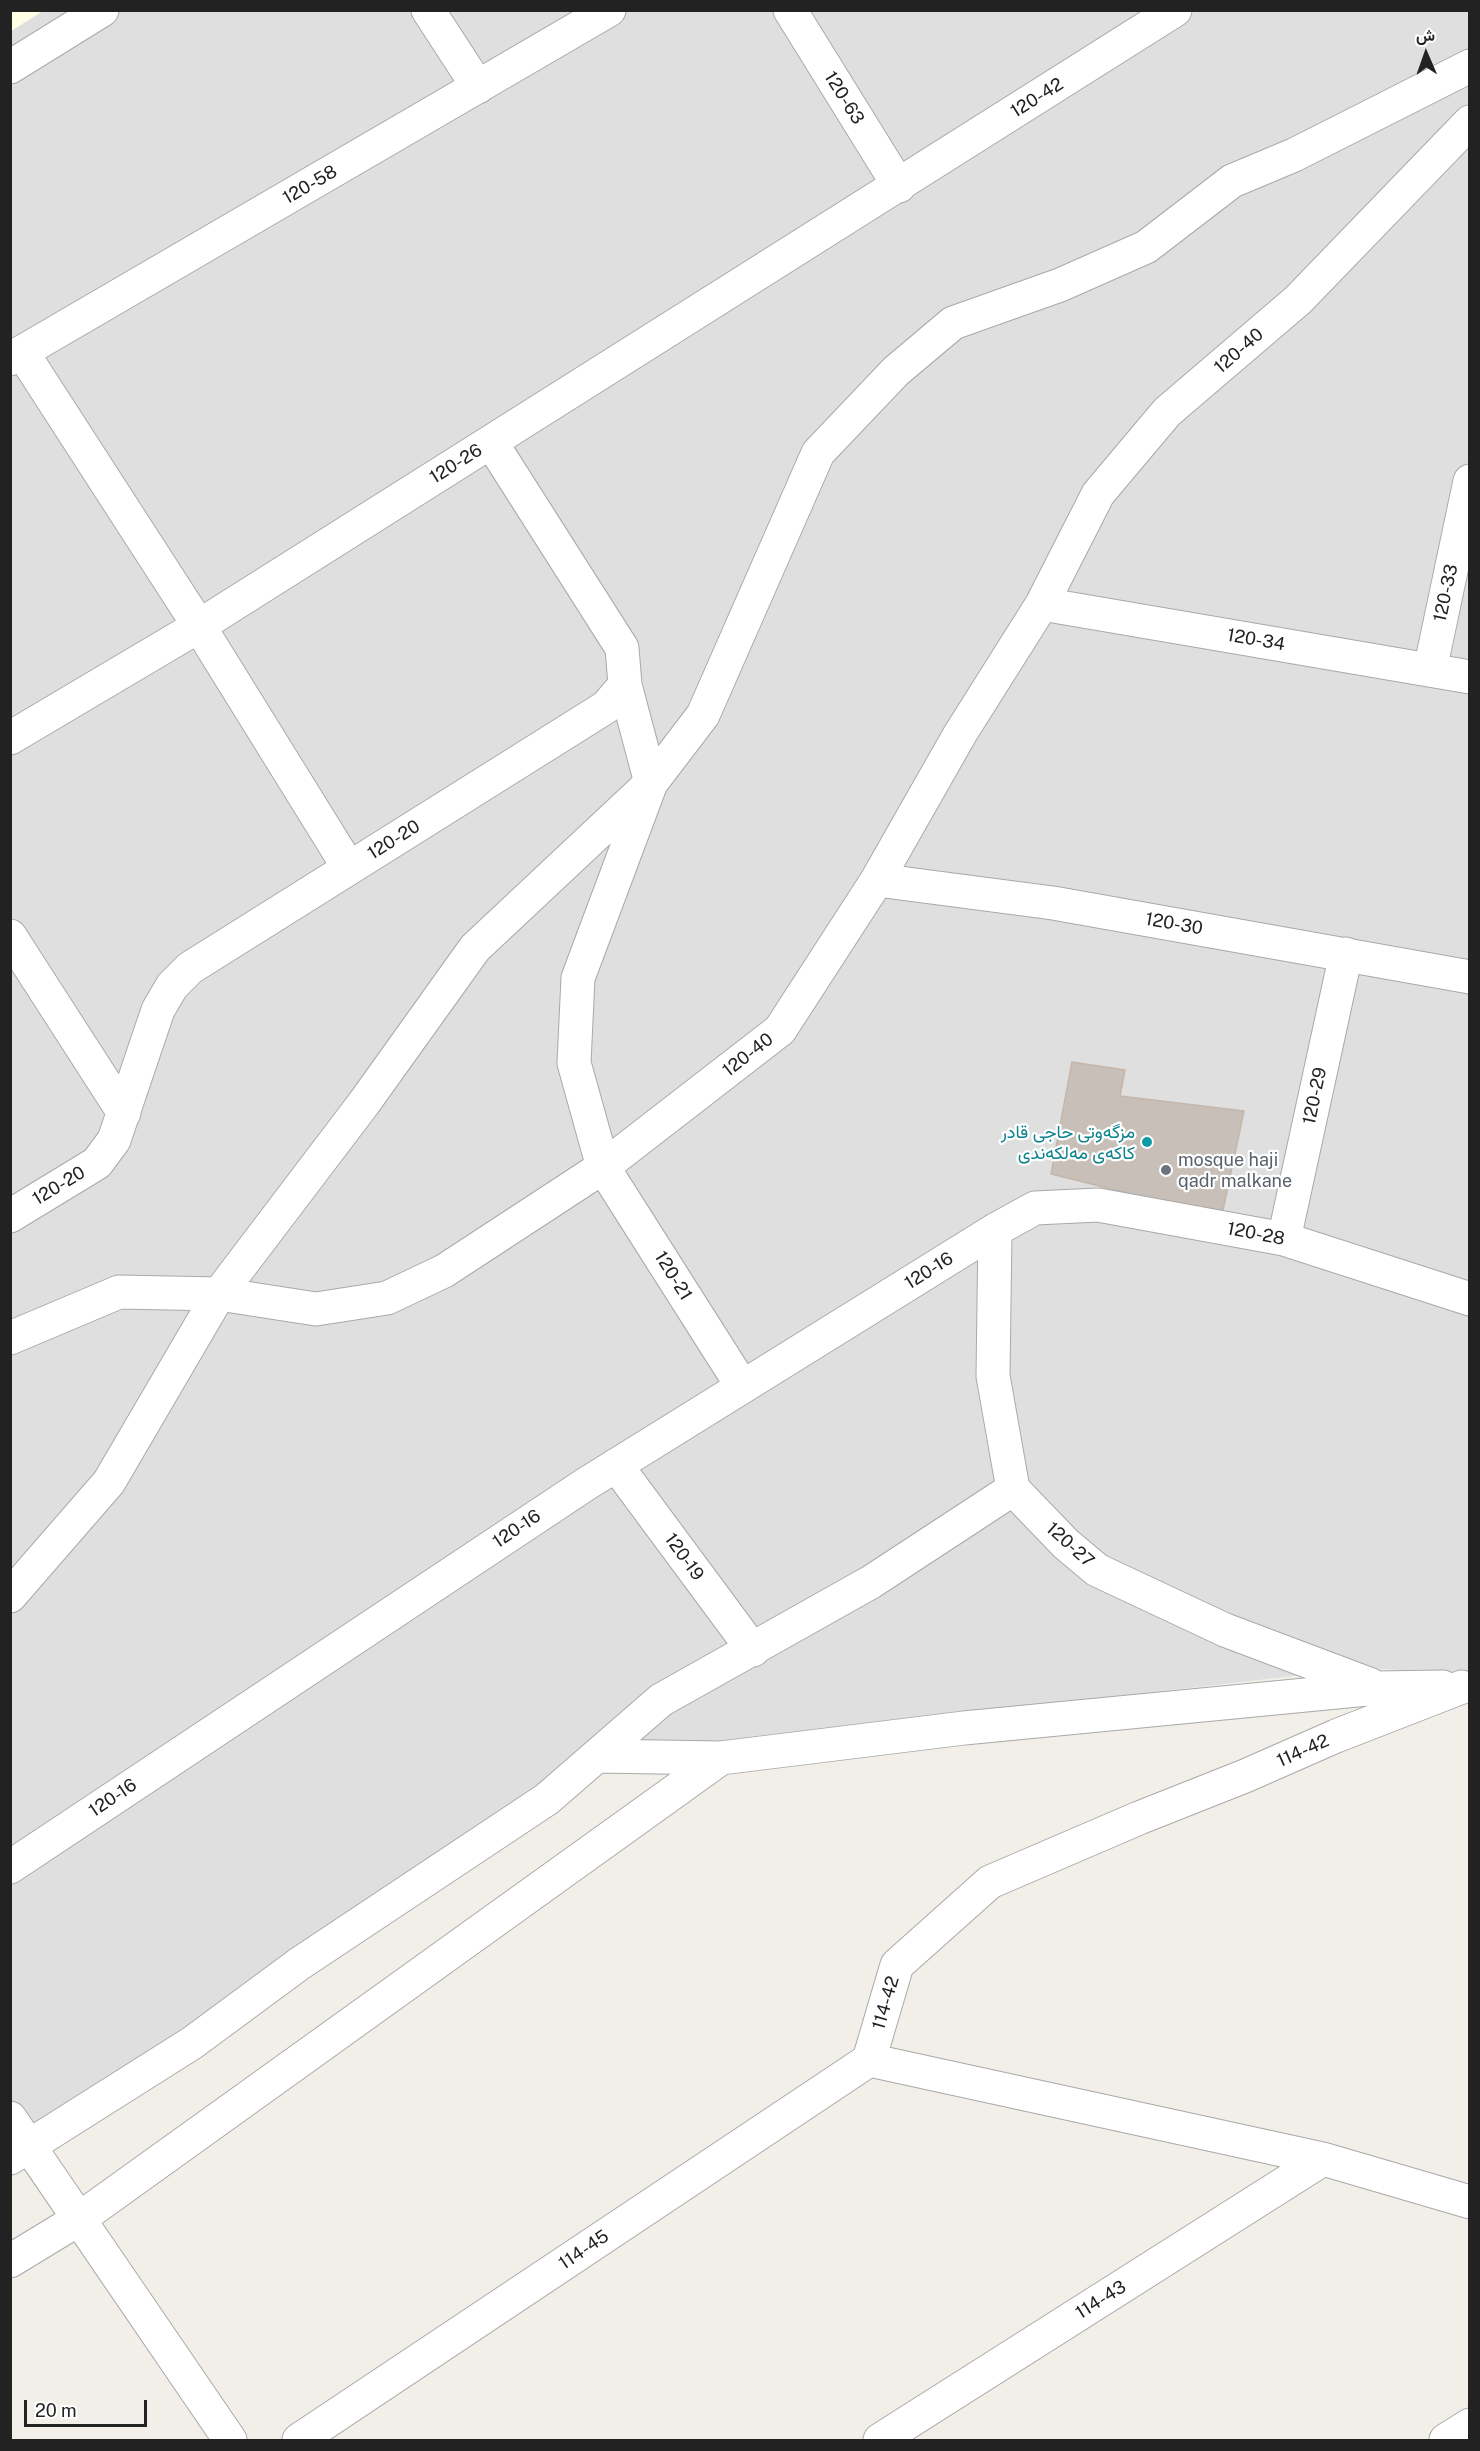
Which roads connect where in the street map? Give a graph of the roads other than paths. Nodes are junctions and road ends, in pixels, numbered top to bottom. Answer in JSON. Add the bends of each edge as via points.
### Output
{"nodes":[{"id":1,"x":102,"y":10,"type":"edge"},
{"id":2,"x":428,"y":10,"type":"edge"},
{"id":3,"x":609,"y":10,"type":"edge"},
{"id":4,"x":790,"y":10,"type":"edge"},
{"id":5,"x":1172,"y":11,"type":"edge"},
{"id":6,"x":1470,"y":66,"type":"edge"},
{"id":7,"x":10,"y":67,"type":"edge"},
{"id":8,"x":478,"y":87,"type":"junction"},
{"id":9,"x":1470,"y":122,"type":"edge"},
{"id":10,"x":899,"y":186,"type":"junction"},
{"id":11,"x":16,"y":356,"type":"edge"},
{"id":12,"x":491,"y":442,"type":"junction"},
{"id":13,"x":1470,"y":481,"type":"edge"},
{"id":14,"x":1042,"y":604,"type":"junction"},
{"id":15,"x":199,"y":626,"type":"junction"},
{"id":16,"x":1430,"y":670,"type":"junction"},
{"id":17,"x":1470,"y":677,"type":"edge"},
{"id":18,"x":626,"y":685,"type":"junction"},
{"id":19,"x":10,"y":738,"type":"edge"},
{"id":20,"x":651,"y":783,"type":"junction"},
{"id":21,"x":349,"y":868,"type":"junction"},
{"id":22,"x":877,"y":880,"type":"junction"},
{"id":23,"x":10,"y":936,"type":"edge"},
{"id":24,"x":1346,"y":954,"type":"junction"},
{"id":25,"x":1470,"y":977,"type":"edge"},
{"id":26,"x":124,"y":1113,"type":"junction"},
{"id":27,"x":603,"y":1167,"type":"junction"},
{"id":28,"x":1035,"y":1208,"type":"joint"},
{"id":29,"x":10,"y":1216,"type":"edge"},
{"id":30,"x":995,"y":1230,"type":"junction"},
{"id":31,"x":1284,"y":1239,"type":"junction"},
{"id":32,"x":219,"y":1294,"type":"junction"},
{"id":33,"x":1470,"y":1299,"type":"edge"},
{"id":34,"x":10,"y":1338,"type":"edge"},
{"id":35,"x":742,"y":1386,"type":"junction"},
{"id":36,"x":616,"y":1465,"type":"junction"},
{"id":37,"x":1013,"y":1489,"type":"junction"},
{"id":38,"x":10,"y":1596,"type":"edge"},
{"id":39,"x":753,"y":1650,"type":"junction"},
{"id":40,"x":1466,"y":1686,"type":"edge"},
{"id":41,"x":1378,"y":1688,"type":"junction"},
{"id":42,"x":597,"y":1756,"type":"junction"},
{"id":43,"x":721,"y":1758,"type":"junction"},
{"id":44,"x":10,"y":1866,"type":"edge"},
{"id":45,"x":869,"y":2060,"type":"junction"},
{"id":46,"x":10,"y":2118,"type":"edge"},
{"id":47,"x":20,"y":2152,"type":"edge"},
{"id":48,"x":1323,"y":2159,"type":"junction"},
{"id":49,"x":1470,"y":2202,"type":"edge"},
{"id":50,"x":79,"y":2219,"type":"junction"},
{"id":51,"x":10,"y":2261,"type":"edge"},
{"id":52,"x":1470,"y":2425,"type":"edge"},
{"id":53,"x":230,"y":2440,"type":"edge"},
{"id":54,"x":299,"y":2440,"type":"edge"},
{"id":55,"x":880,"y":2440,"type":"edge"},
{"id":56,"x":1446,"y":2440,"type":"edge"}],
"edges":[{"from":1,"to":7,"type":"street"},
{"from":2,"to":8,"type":"street"},
{"from":3,"to":8,"type":"street","name":"120-58"},
{"from":4,"to":10,"type":"street","name":"120-63"},
{"from":5,"to":10,"type":"street","name":"120-42"},
{"from":6,"to":20,"type":"street","via":[[1232,181],[1146,247],[1060,285],[953,323],[896,370],[818,453],[703,715]]},
{"from":8,"to":11,"type":"street","name":"120-58"},
{"from":9,"to":14,"type":"street","name":"120-40","via":[[1298,300],[1167,412],[1098,494]]},
{"from":10,"to":12,"type":"street","name":"120-26"},
{"from":11,"to":15,"type":"street"},
{"from":12,"to":15,"type":"street","name":"120-26"},
{"from":12,"to":18,"type":"street","via":[[622,648]]},
{"from":13,"to":16,"type":"street","name":"120-33"},
{"from":14,"to":16,"type":"street","name":"120-34"},
{"from":14,"to":22,"type":"street","name":"120-40","via":[[960,734]]},
{"from":15,"to":19,"type":"street","name":"120-26"},
{"from":15,"to":21,"type":"street"},
{"from":16,"to":17,"type":"street","name":"120-34"},
{"from":18,"to":20,"type":"street"},
{"from":18,"to":21,"type":"street","name":"120-20","via":[[606,707]]},
{"from":20,"to":27,"type":"street","name":"120-21","via":[[578,978],[574,1063]]},
{"from":20,"to":32,"type":"street","via":[[475,948]]},
{"from":21,"to":26,"type":"street","name":"120-20","via":[[190,968],[172,986],[158,1010]]},
{"from":22,"to":24,"type":"street","name":"120-30","via":[[1053,903]]},
{"from":22,"to":27,"type":"street","name":"120-40","via":[[780,1030]]},
{"from":23,"to":26,"type":"street"},
{"from":24,"to":25,"type":"street","name":"120-30"},
{"from":24,"to":31,"type":"street","name":"120-29"},
{"from":26,"to":29,"type":"street","name":"120-20","via":[[114,1140],[97,1163]]},
{"from":27,"to":32,"type":"street","name":"120-40","via":[[444,1271],[387,1298],[316,1310]]},
{"from":27,"to":35,"type":"street","name":"120-21"},
{"from":28,"to":30,"type":"street","name":"120-16"},
{"from":28,"to":31,"type":"street","name":"120-28","via":[[1098,1205]]},
{"from":30,"to":35,"type":"street","name":"120-16"},
{"from":30,"to":37,"type":"street","via":[[993,1376]]},
{"from":31,"to":33,"type":"street","name":"120-28"},
{"from":32,"to":34,"type":"street","name":"120-40","via":[[119,1292]]},
{"from":32,"to":38,"type":"street","via":[[109,1482]]},
{"from":35,"to":36,"type":"street","name":"120-16"},
{"from":36,"to":39,"type":"street","name":"120-19"},
{"from":36,"to":44,"type":"street","name":"120-16"},
{"from":37,"to":39,"type":"street","via":[[871,1582]]},
{"from":37,"to":41,"type":"street","name":"120-27","via":[[1097,1570],[1225,1630]]},
{"from":39,"to":42,"type":"street","via":[[662,1700]]},
{"from":40,"to":41,"type":"street"},
{"from":40,"to":45,"type":"street","name":"114-42","via":[[1336,1736],[990,1882],[897,1965]]},
{"from":41,"to":43,"type":"street","via":[[964,1728]]},
{"from":42,"to":43,"type":"street"},
{"from":42,"to":47,"type":"street","via":[[547,1800],[299,1964],[192,2043]]},
{"from":43,"to":50,"type":"street"},
{"from":45,"to":48,"type":"street"},
{"from":45,"to":54,"type":"street","name":"114-45"},
{"from":46,"to":47,"type":"street"},
{"from":47,"to":50,"type":"street"},
{"from":48,"to":49,"type":"street"},
{"from":48,"to":55,"type":"street","name":"114-43"},
{"from":50,"to":51,"type":"street"},
{"from":50,"to":53,"type":"street"},
{"from":52,"to":56,"type":"street"}]}
